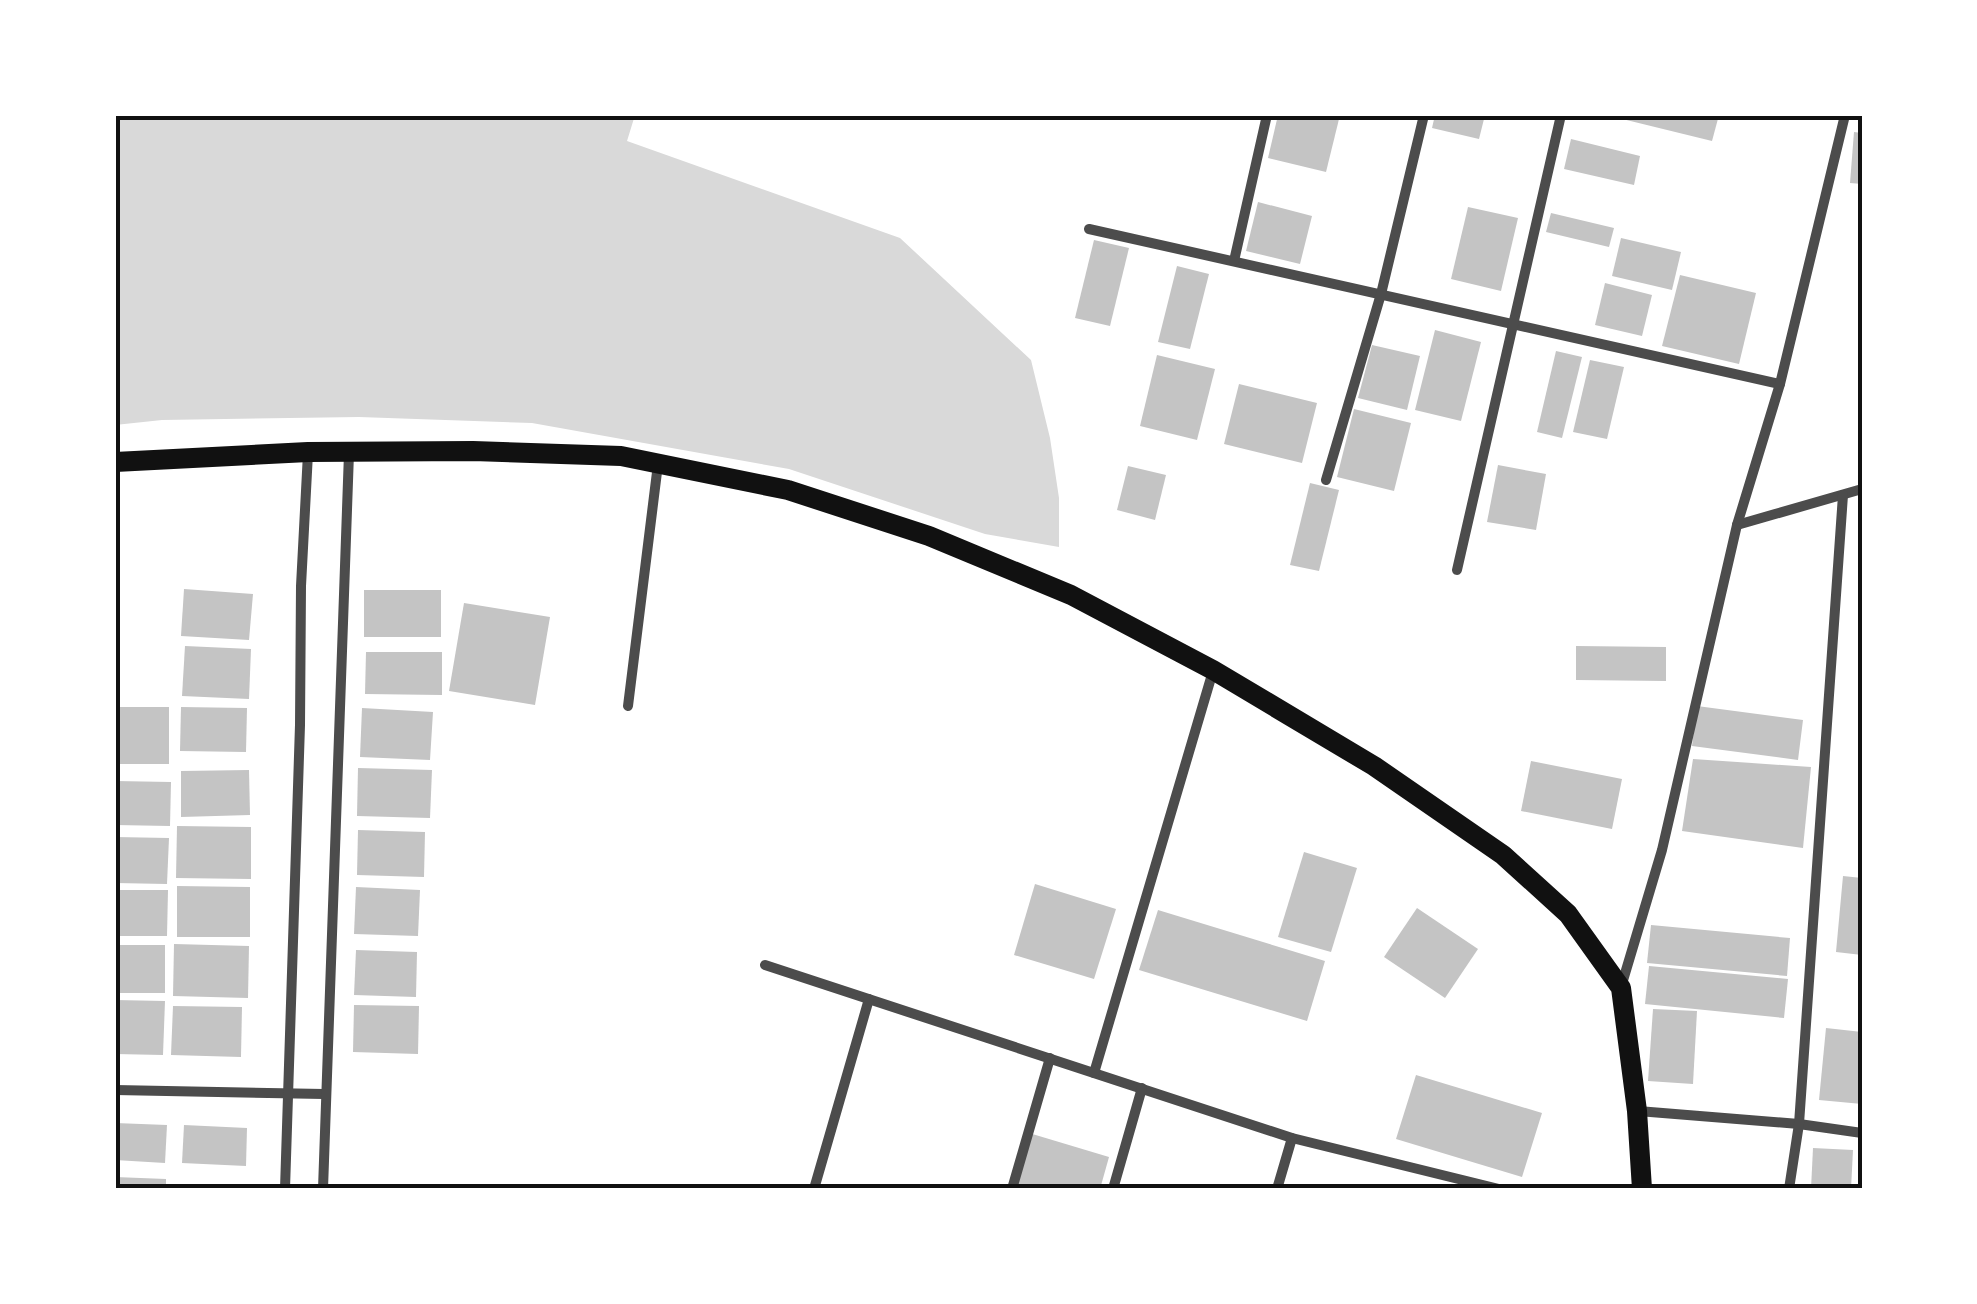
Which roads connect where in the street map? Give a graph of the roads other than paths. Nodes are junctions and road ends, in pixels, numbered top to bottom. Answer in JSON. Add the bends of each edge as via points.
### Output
{"nodes":[{"id":1,"x":1267,"y":115,"type":"edge"},
{"id":2,"x":1424,"y":115,"type":"edge"},
{"id":3,"x":1561,"y":115,"type":"edge"},
{"id":4,"x":1845,"y":115,"type":"edge"},
{"id":5,"x":1088,"y":229,"type":"dead end"},
{"id":6,"x":1234,"y":261,"type":"junction"},
{"id":7,"x":1381,"y":294,"type":"junction"},
{"id":8,"x":1513,"y":324,"type":"junction"},
{"id":9,"x":1780,"y":384,"type":"junction"},
{"id":10,"x":308,"y":452,"type":"junction"},
{"id":11,"x":349,"y":452,"type":"junction"},
{"id":12,"x":115,"y":462,"type":"edge"},
{"id":13,"x":658,"y":463,"type":"junction"},
{"id":14,"x":1326,"y":480,"type":"dead end"},
{"id":15,"x":1862,"y":490,"type":"edge"},
{"id":16,"x":1843,"y":494,"type":"junction"},
{"id":17,"x":1737,"y":524,"type":"junction"},
{"id":18,"x":1458,"y":570,"type":"dead end"},
{"id":19,"x":1213,"y":670,"type":"junction"},
{"id":20,"x":628,"y":706,"type":"dead end"},
{"id":21,"x":765,"y":965,"type":"dead end"},
{"id":22,"x":1621,"y":988,"type":"junction"},
{"id":23,"x":869,"y":999,"type":"junction"},
{"id":24,"x":1050,"y":1058,"type":"junction"},
{"id":25,"x":1094,"y":1073,"type":"junction"},
{"id":26,"x":1142,"y":1088,"type":"junction"},
{"id":27,"x":115,"y":1090,"type":"edge"},
{"id":28,"x":324,"y":1094,"type":"junction"},
{"id":29,"x":287,"y":1095,"type":"junction"},
{"id":30,"x":1637,"y":1111,"type":"junction"},
{"id":31,"x":1799,"y":1124,"type":"junction"},
{"id":32,"x":1862,"y":1132,"type":"edge"},
{"id":33,"x":1292,"y":1138,"type":"junction"},
{"id":34,"x":1446,"y":1183,"type":"edge"},
{"id":35,"x":285,"y":1189,"type":"edge"},
{"id":36,"x":323,"y":1189,"type":"edge"},
{"id":37,"x":814,"y":1189,"type":"edge"},
{"id":38,"x":1012,"y":1189,"type":"edge"},
{"id":39,"x":1112,"y":1189,"type":"edge"},
{"id":40,"x":1277,"y":1189,"type":"edge"},
{"id":41,"x":1499,"y":1189,"type":"edge"},
{"id":42,"x":1642,"y":1189,"type":"edge"},
{"id":43,"x":1789,"y":1189,"type":"edge"}],
"edges":[{"from":1,"to":6,"type":"street"},
{"from":2,"to":7,"type":"street"},
{"from":3,"to":8,"type":"street"},
{"from":4,"to":9,"type":"street"},
{"from":5,"to":6,"type":"street"},
{"from":6,"to":7,"type":"street"},
{"from":7,"to":8,"type":"street"},
{"from":7,"to":14,"type":"street"},
{"from":8,"to":9,"type":"street"},
{"from":8,"to":18,"type":"street"},
{"from":9,"to":17,"type":"street"},
{"from":10,"to":11,"type":"main road"},
{"from":10,"to":12,"type":"main road"},
{"from":10,"to":29,"type":"street"},
{"from":11,"to":13,"type":"main road","via":[[510,452]]},
{"from":11,"to":28,"type":"street"},
{"from":13,"to":19,"type":"main road","via":[[788,490],[929,536],[1071,595]]},
{"from":13,"to":20,"type":"street"},
{"from":15,"to":16,"type":"street"},
{"from":16,"to":17,"type":"street"},
{"from":16,"to":31,"type":"street"},
{"from":17,"to":22,"type":"street","via":[[1662,850]]},
{"from":19,"to":22,"type":"main road","via":[[1374,766],[1503,855],[1568,914]]},
{"from":19,"to":25,"type":"street"},
{"from":21,"to":23,"type":"street"},
{"from":22,"to":30,"type":"main road"},
{"from":23,"to":24,"type":"street"},
{"from":23,"to":37,"type":"street"},
{"from":24,"to":25,"type":"street"},
{"from":24,"to":38,"type":"street"},
{"from":25,"to":26,"type":"street"},
{"from":26,"to":33,"type":"street"},
{"from":26,"to":39,"type":"street"},
{"from":27,"to":29,"type":"street"},
{"from":28,"to":29,"type":"street"},
{"from":28,"to":36,"type":"street"},
{"from":29,"to":35,"type":"street"},
{"from":30,"to":31,"type":"street"},
{"from":30,"to":42,"type":"main road"},
{"from":31,"to":32,"type":"street"},
{"from":31,"to":43,"type":"street"},
{"from":33,"to":34,"type":"street"},
{"from":33,"to":40,"type":"street"},
{"from":34,"to":41,"type":"street"}]}
